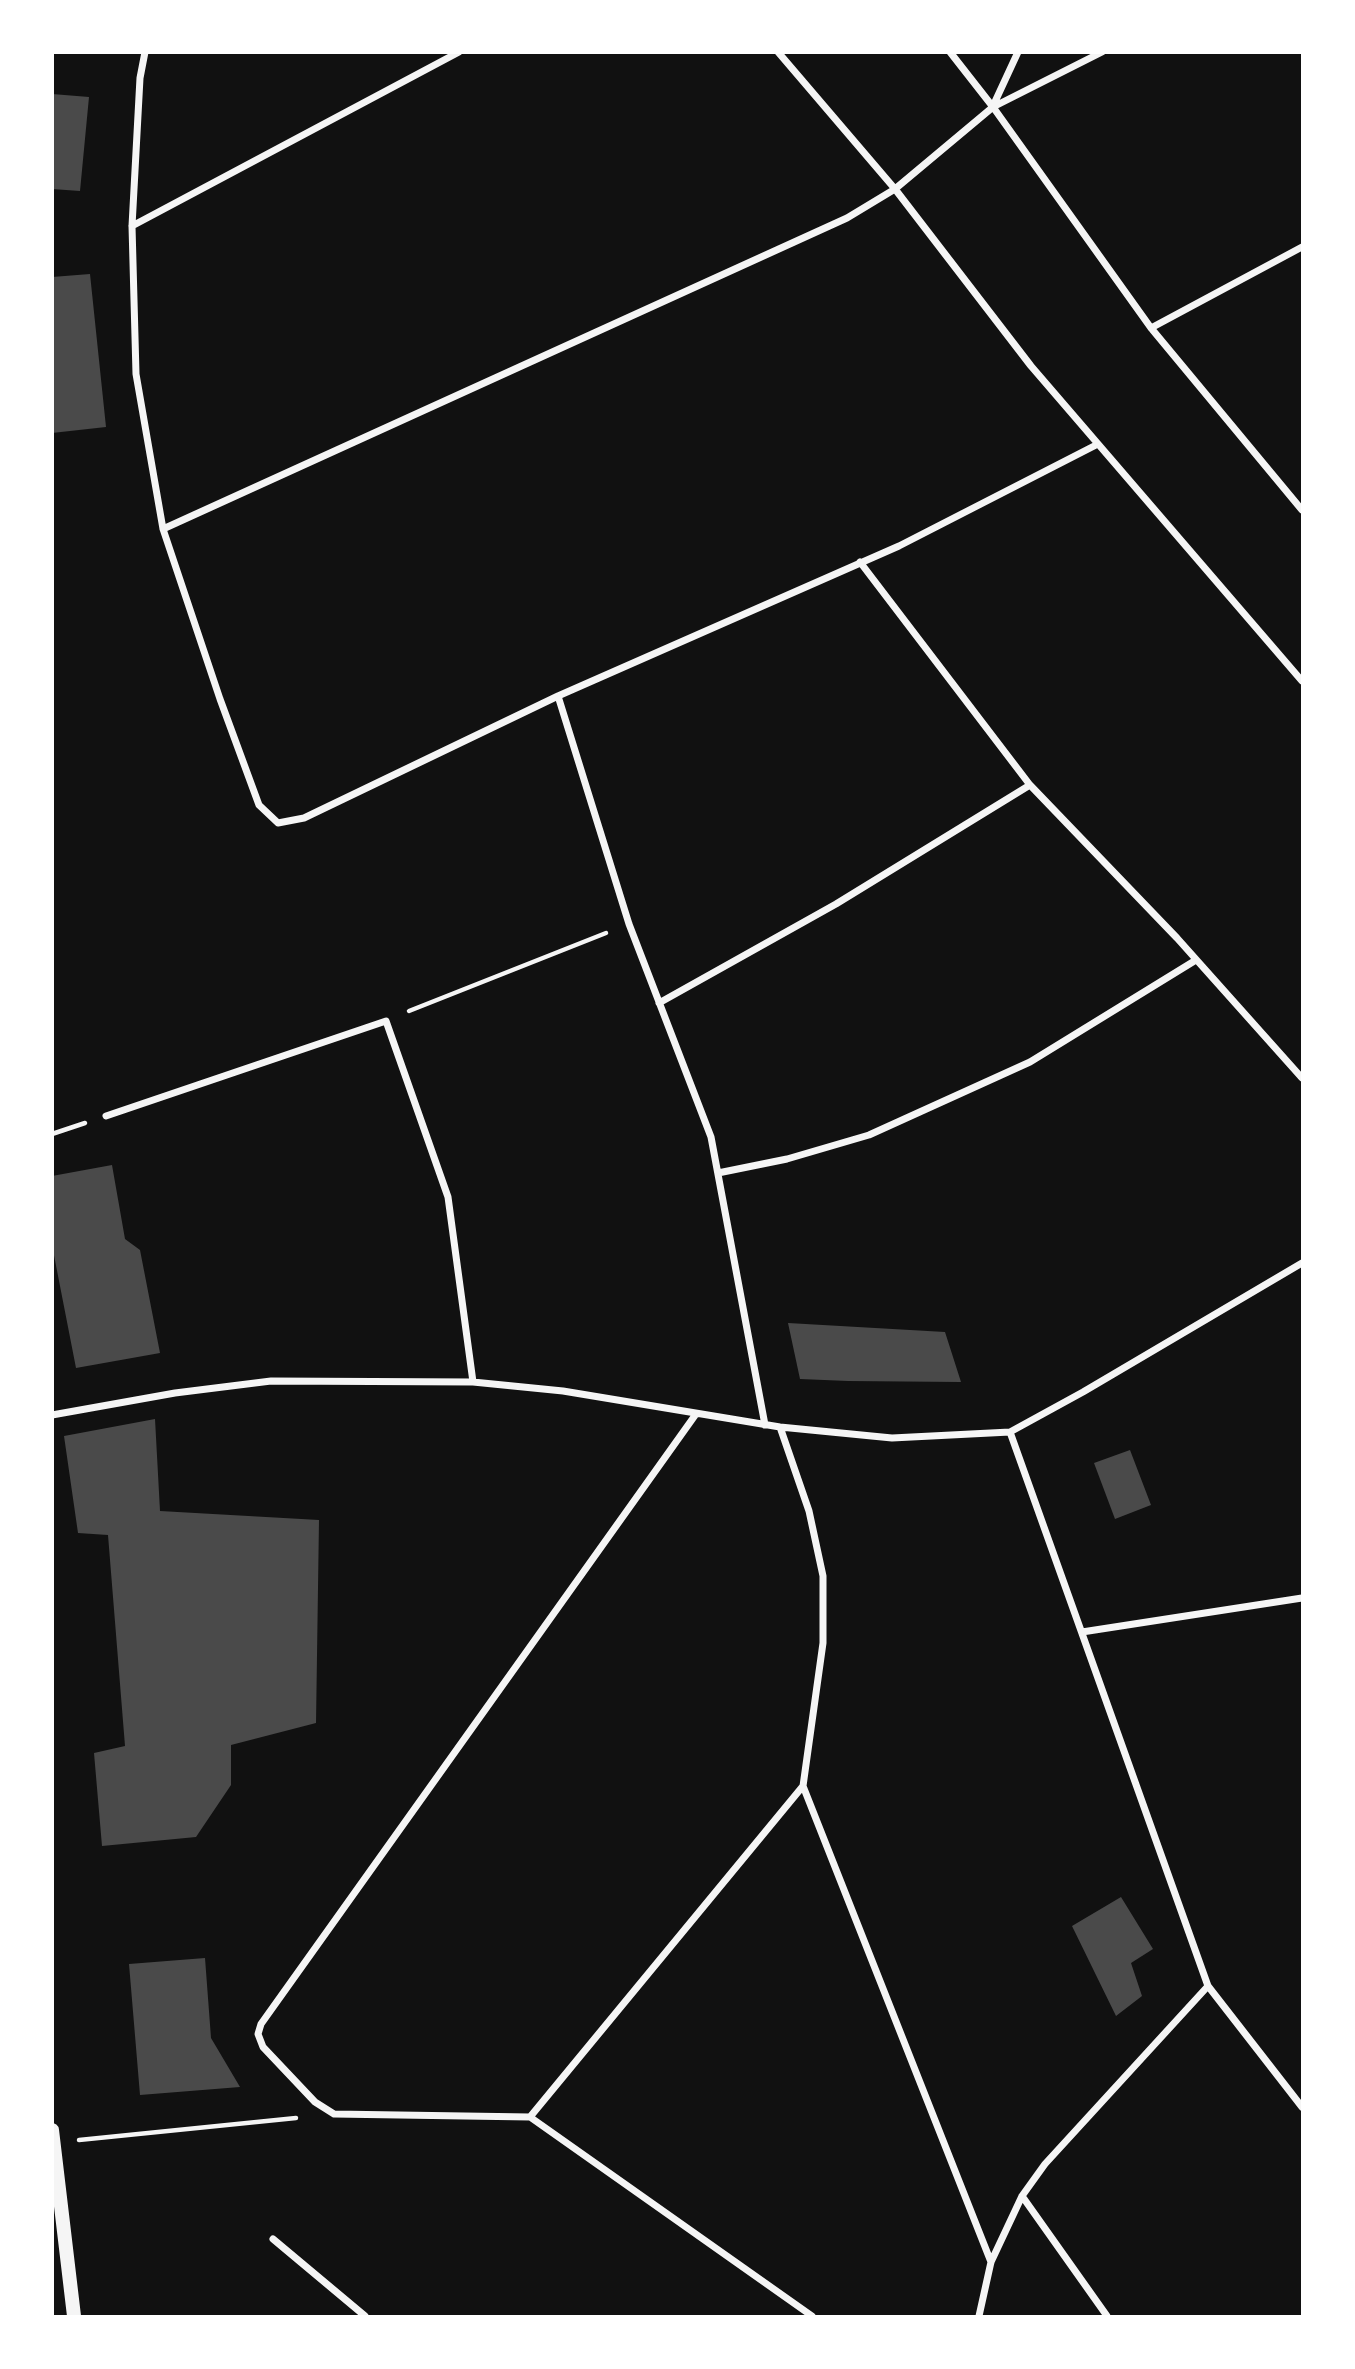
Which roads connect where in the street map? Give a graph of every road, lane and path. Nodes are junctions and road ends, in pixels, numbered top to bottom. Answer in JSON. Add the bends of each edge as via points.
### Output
{"nodes":[{"id":1,"x":145,"y":52,"type":"edge"},
{"id":2,"x":458,"y":52,"type":"edge"},
{"id":3,"x":778,"y":52,"type":"edge"},
{"id":4,"x":950,"y":52,"type":"edge"},
{"id":5,"x":1018,"y":52,"type":"edge"},
{"id":6,"x":1102,"y":52,"type":"edge"},
{"id":7,"x":993,"y":107,"type":"junction"},
{"id":8,"x":895,"y":189,"type":"junction"},
{"id":9,"x":132,"y":226,"type":"junction"},
{"id":10,"x":1303,"y":247,"type":"edge"},
{"id":11,"x":1151,"y":328,"type":"junction"},
{"id":12,"x":1098,"y":444,"type":"junction"},
{"id":13,"x":1303,"y":510,"type":"edge"},
{"id":14,"x":163,"y":529,"type":"junction"},
{"id":15,"x":860,"y":562,"type":"junction"},
{"id":16,"x":1303,"y":681,"type":"edge"},
{"id":17,"x":558,"y":695,"type":"junction"},
{"id":18,"x":1030,"y":785,"type":"junction"},
{"id":19,"x":629,"y":924,"type":"junction"},
{"id":20,"x":1196,"y":960,"type":"junction"},
{"id":21,"x":660,"y":1003,"type":"junction"},
{"id":22,"x":386,"y":1021,"type":"junction"},
{"id":23,"x":1303,"y":1078,"type":"edge"},
{"id":24,"x":106,"y":1116,"type":"joint"},
{"id":25,"x":52,"y":1134,"type":"edge"},
{"id":26,"x":718,"y":1173,"type":"junction"},
{"id":27,"x":1303,"y":1264,"type":"edge"},
{"id":28,"x":473,"y":1382,"type":"junction"},
{"id":29,"x":696,"y":1414,"type":"junction"},
{"id":30,"x":52,"y":1415,"type":"edge"},
{"id":31,"x":765,"y":1425,"type":"junction"},
{"id":32,"x":780,"y":1427,"type":"junction"},
{"id":33,"x":1010,"y":1432,"type":"junction"},
{"id":34,"x":1303,"y":1598,"type":"edge"},
{"id":35,"x":1082,"y":1632,"type":"junction"},
{"id":36,"x":803,"y":1786,"type":"junction"},
{"id":37,"x":1208,"y":1986,"type":"junction"},
{"id":38,"x":1303,"y":2108,"type":"edge"},
{"id":39,"x":334,"y":2114,"type":"junction"},
{"id":40,"x":530,"y":2117,"type":"junction"},
{"id":41,"x":53,"y":2136,"type":"edge"},
{"id":42,"x":1022,"y":2196,"type":"junction"},
{"id":43,"x":273,"y":2239,"type":"dead end"},
{"id":44,"x":991,"y":2262,"type":"junction"},
{"id":45,"x":74,"y":2316,"type":"edge"},
{"id":46,"x":365,"y":2316,"type":"edge"},
{"id":47,"x":811,"y":2316,"type":"edge"},
{"id":48,"x":979,"y":2316,"type":"edge"},
{"id":49,"x":1107,"y":2316,"type":"edge"}],
"edges":[{"from":1,"to":9,"type":"street"},
{"from":2,"to":9,"type":"street"},
{"from":3,"to":8,"type":"street"},
{"from":4,"to":7,"type":"street"},
{"from":5,"to":7,"type":"street"},
{"from":6,"to":7,"type":"street"},
{"from":7,"to":8,"type":"street"},
{"from":7,"to":11,"type":"street"},
{"from":8,"to":12,"type":"street","via":[[1031,366]]},
{"from":8,"to":14,"type":"street","via":[[847,218]]},
{"from":9,"to":14,"type":"street","via":[[136,374]]},
{"from":10,"to":11,"type":"street"},
{"from":11,"to":13,"type":"street"},
{"from":12,"to":15,"type":"street"},
{"from":12,"to":16,"type":"street"},
{"from":14,"to":17,"type":"street","via":[[259,805],[278,823],[304,818]]},
{"from":15,"to":17,"type":"street"},
{"from":15,"to":18,"type":"street"},
{"from":17,"to":19,"type":"street"},
{"from":18,"to":20,"type":"street"},
{"from":18,"to":21,"type":"street","via":[[836,904]]},
{"from":19,"to":21,"type":"street"},
{"from":19,"to":22,"type":"path"},
{"from":20,"to":23,"type":"street"},
{"from":20,"to":26,"type":"street","via":[[1030,1062],[869,1135]]},
{"from":21,"to":26,"type":"street","via":[[711,1137]]},
{"from":22,"to":24,"type":"street"},
{"from":22,"to":28,"type":"street","via":[[448,1197]]},
{"from":24,"to":25,"type":"path"},
{"from":26,"to":31,"type":"street"},
{"from":27,"to":33,"type":"street"},
{"from":28,"to":29,"type":"street","via":[[563,1391]]},
{"from":28,"to":30,"type":"street","via":[[271,1381]]},
{"from":29,"to":31,"type":"street"},
{"from":29,"to":39,"type":"street","via":[[261,2024],[258,2034],[263,2047],[315,2102]]},
{"from":31,"to":32,"type":"street"},
{"from":32,"to":33,"type":"street","via":[[892,1438]]},
{"from":32,"to":36,"type":"street","via":[[809,1511],[823,1576],[823,1643]]},
{"from":33,"to":35,"type":"street"},
{"from":34,"to":35,"type":"street"},
{"from":35,"to":37,"type":"street"},
{"from":36,"to":40,"type":"street"},
{"from":36,"to":44,"type":"street"},
{"from":37,"to":38,"type":"street"},
{"from":37,"to":42,"type":"street","via":[[1045,2164]]},
{"from":39,"to":40,"type":"street"},
{"from":39,"to":41,"type":"path"},
{"from":40,"to":47,"type":"street"},
{"from":41,"to":45,"type":"main road"},
{"from":42,"to":44,"type":"street"},
{"from":42,"to":49,"type":"street"},
{"from":43,"to":46,"type":"street"},
{"from":44,"to":48,"type":"street"}]}
